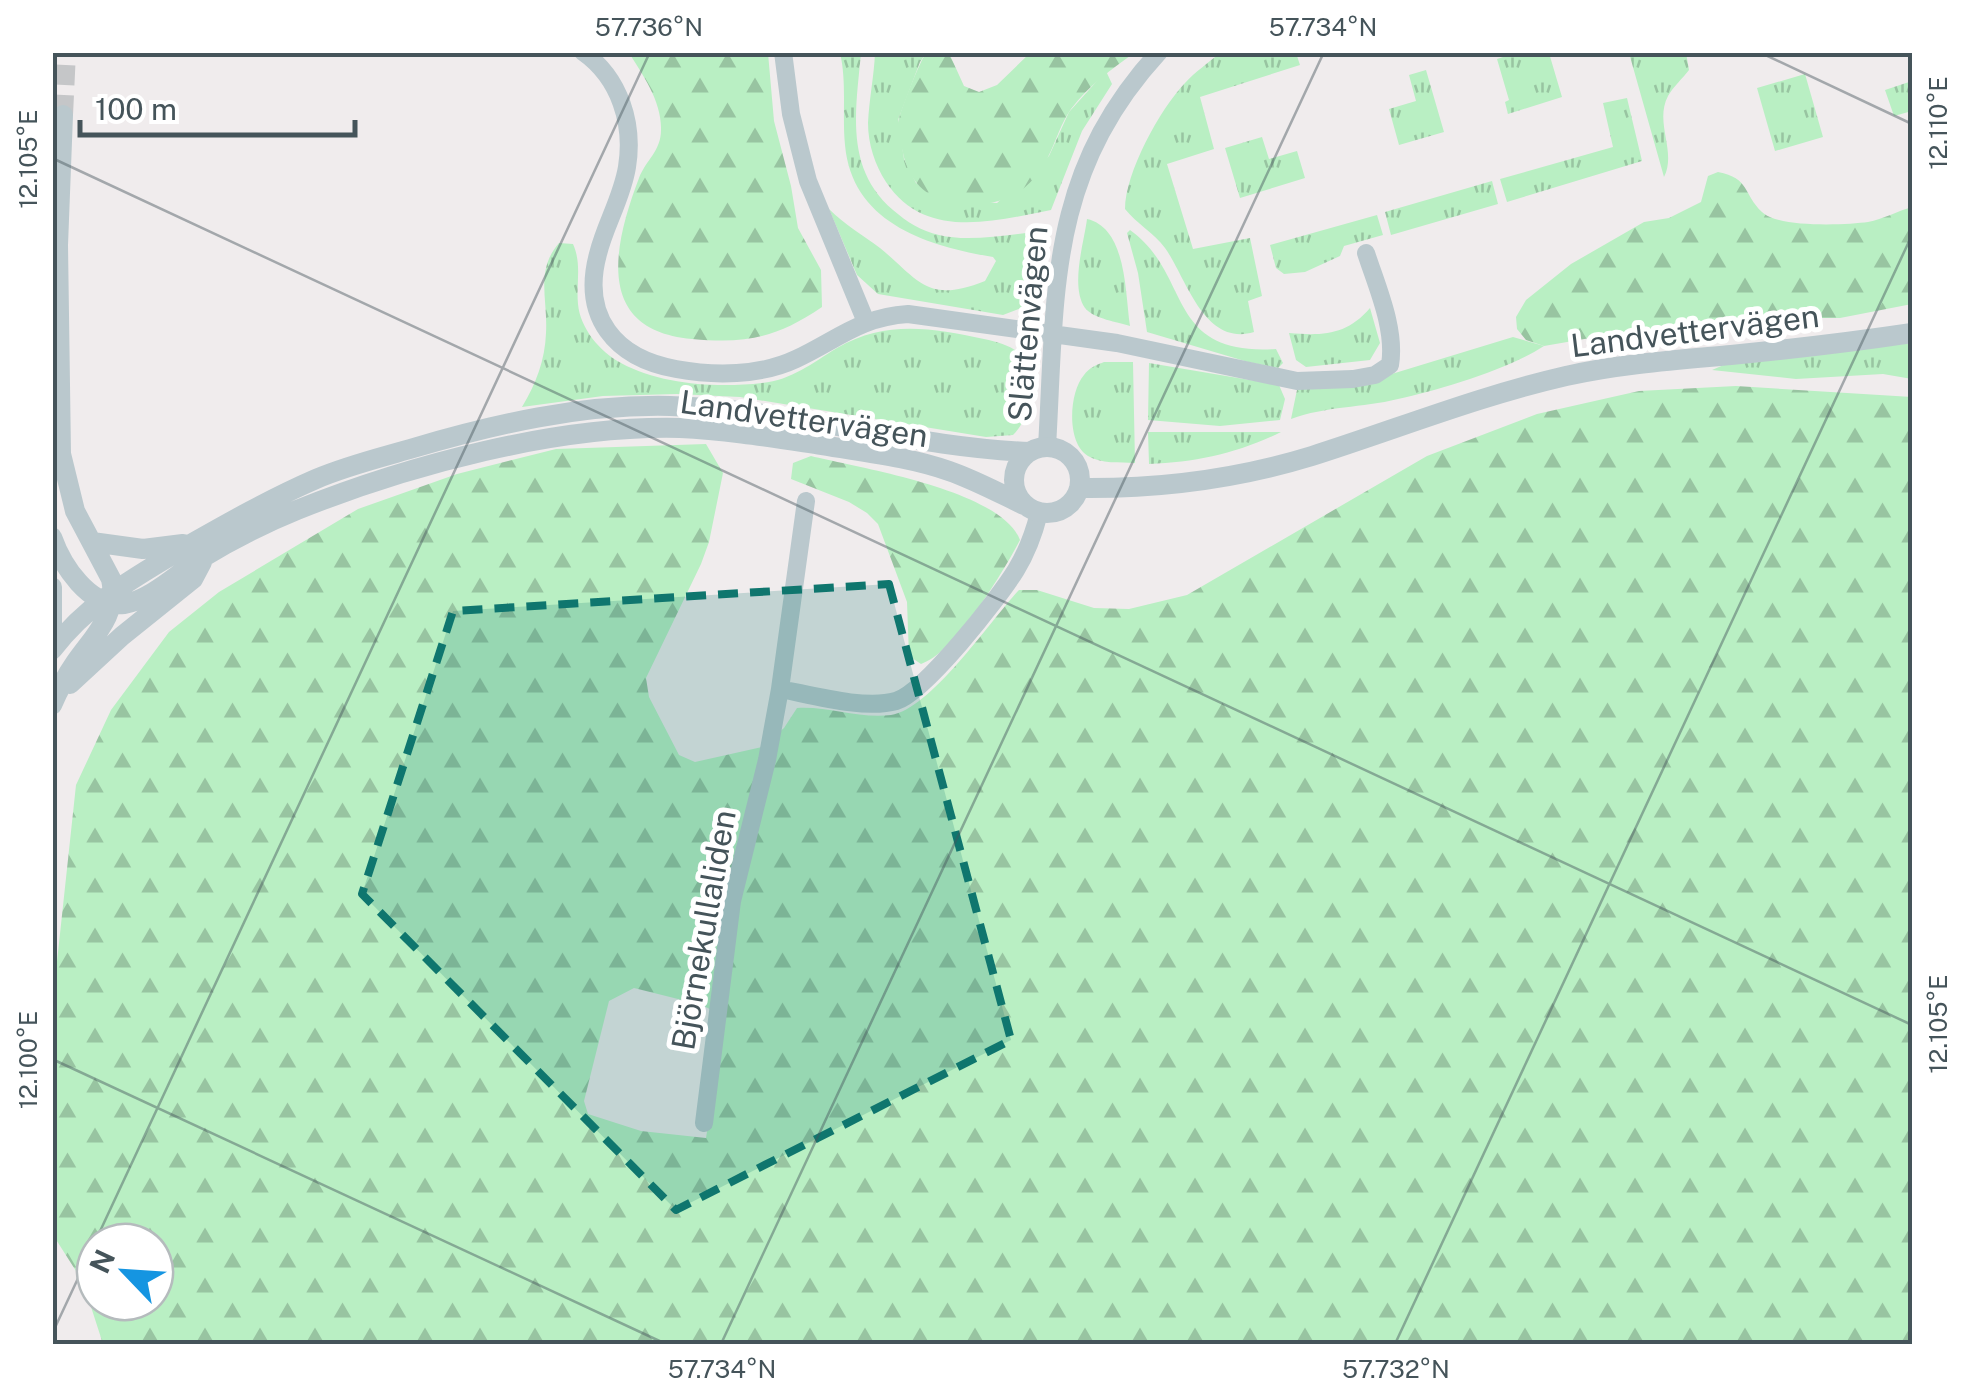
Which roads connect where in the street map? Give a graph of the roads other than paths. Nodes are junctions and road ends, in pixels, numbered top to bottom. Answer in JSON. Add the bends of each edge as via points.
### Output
{"nodes":[{"id":1,"x":583,"y":52,"type":"edge"},
{"id":2,"x":783,"y":52,"type":"edge"},
{"id":3,"x":1158,"y":52,"type":"edge"},
{"id":4,"x":63,"y":115,"type":"tunnel mouth"},
{"id":5,"x":1366,"y":253,"type":"dead end"},
{"id":6,"x":866,"y":322,"type":"junction"},
{"id":7,"x":1912,"y":332,"type":"edge"},
{"id":8,"x":1053,"y":334,"type":"junction"},
{"id":9,"x":1038,"y":449,"type":"junction"},
{"id":10,"x":1079,"y":488,"type":"junction"},
{"id":11,"x":806,"y":501,"type":"dead end"},
{"id":12,"x":1032,"y":509,"type":"junction"},
{"id":13,"x":52,"y":536,"type":"edge"},
{"id":14,"x":92,"y":542,"type":"junction"},
{"id":15,"x":200,"y":548,"type":"junction"},
{"id":16,"x":52,"y":587,"type":"edge"},
{"id":17,"x":109,"y":598,"type":"junction"},
{"id":18,"x":52,"y":638,"type":"edge"},
{"id":19,"x":52,"y":650,"type":"edge"},
{"id":20,"x":780,"y":689,"type":"junction"},
{"id":21,"x":55,"y":700,"type":"edge"},
{"id":22,"x":704,"y":1123,"type":"dead end"}],
"edges":[{"from":1,"to":6,"type":"street","via":[[608,76],[626,120],[627,168],[594,273],[599,316],[619,345],[663,366],[749,372],[795,359]]},
{"from":2,"to":6,"type":"street","via":[[808,181]]},
{"from":3,"to":8,"type":"street","name":"Slättenvägen","via":[[1108,116],[1073,194]]},
{"from":4,"to":14,"type":"street","via":[[58,419],[66,485]]},
{"from":5,"to":8,"type":"street","via":[[1391,340],[1390,365],[1353,380],[1297,381]]},
{"from":6,"to":8,"type":"street","via":[[908,314]]},
{"from":7,"to":10,"type":"street","name":"Landvettervägen","via":[[1566,376],[1252,471],[1128,489]]},
{"from":8,"to":9,"type":"street","name":"Slättenvägen"},
{"from":9,"to":10,"type":"street","via":[[1064,452],[1080,476]]},
{"from":9,"to":12,"type":"street","via":[[1014,474],[1015,491]]},
{"from":9,"to":15,"type":"street","name":"Landvettervägen","via":[[930,442],[766,414],[630,406],[531,418],[321,477],[264,502]]},
{"from":10,"to":12,"type":"street","via":[[1064,508]]},
{"from":11,"to":20,"type":"street","name":"Björnekullaliden"},
{"from":12,"to":15,"type":"street","name":"Landvettervägen","via":[[945,469],[725,432],[632,429],[491,451],[376,480]]},
{"from":12,"to":20,"type":"street","via":[[1024,556],[1003,590],[916,690],[892,703]]},
{"from":13,"to":17,"type":"street","via":[[66,569]]},
{"from":14,"to":15,"type":"street","via":[[143,550]]},
{"from":14,"to":17,"type":"street"},
{"from":15,"to":17,"type":"street","name":"Landvettervägen"},
{"from":15,"to":21,"type":"street","name":"Landvettervägen","via":[[193,579]]},
{"from":16,"to":18,"type":"street"},
{"from":17,"to":19,"type":"street","name":"Landvettervägen","via":[[75,622]]},
{"from":17,"to":21,"type":"street","via":[[99,633]]},
{"from":20,"to":22,"type":"street","name":"Björnekullaliden","via":[[732,901]]}]}
